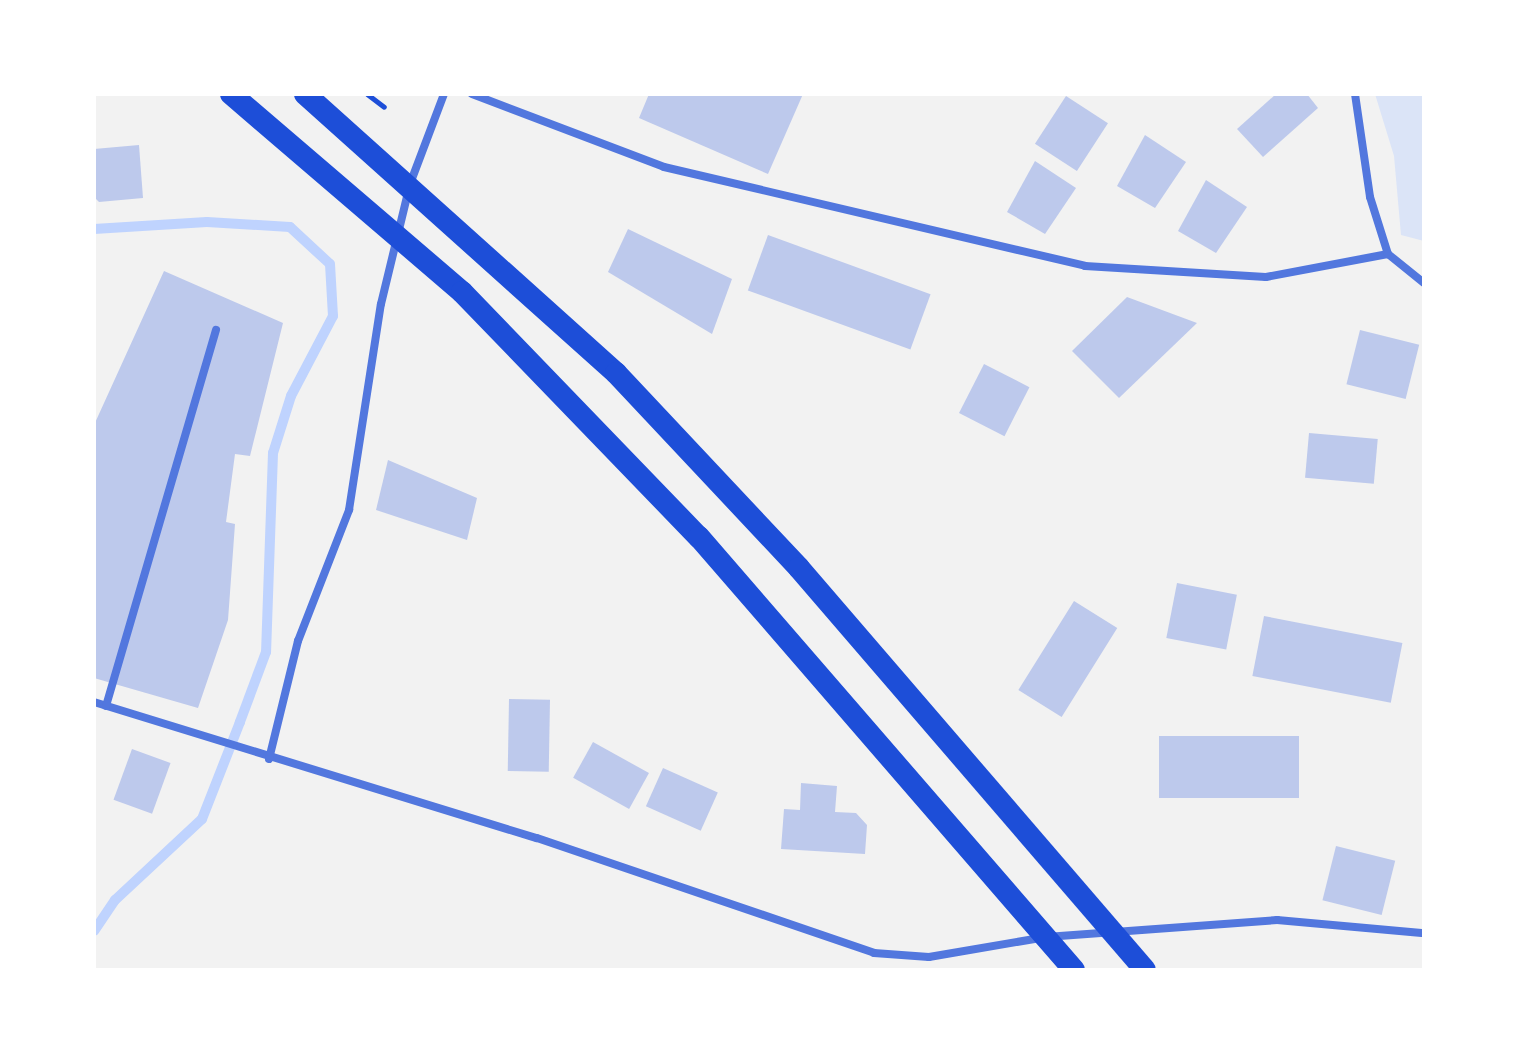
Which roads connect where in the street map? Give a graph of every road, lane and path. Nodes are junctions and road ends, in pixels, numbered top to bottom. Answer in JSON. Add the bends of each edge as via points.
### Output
{"nodes":[{"id":1,"x":231,"y":94,"type":"edge"},
{"id":2,"x":305,"y":94,"type":"edge"},
{"id":3,"x":367,"y":94,"type":"edge"},
{"id":4,"x":444,"y":94,"type":"edge"},
{"id":5,"x":472,"y":94,"type":"edge"},
{"id":6,"x":1355,"y":94,"type":"edge"},
{"id":7,"x":384,"y":107,"type":"dead end"},
{"id":8,"x":410,"y":184,"type":"junction"},
{"id":9,"x":398,"y":238,"type":"junction"},
{"id":10,"x":1388,"y":254,"type":"junction"},
{"id":11,"x":1424,"y":283,"type":"edge"},
{"id":12,"x":216,"y":330,"type":"dead end"},
{"id":13,"x":94,"y":702,"type":"edge"},
{"id":14,"x":106,"y":706,"type":"junction"},
{"id":15,"x":269,"y":759,"type":"junction"},
{"id":16,"x":1115,"y":933,"type":"junction"},
{"id":17,"x":1424,"y":933,"type":"edge"},
{"id":18,"x":1046,"y":937,"type":"junction"},
{"id":19,"x":1074,"y":970,"type":"edge"},
{"id":20,"x":1145,"y":970,"type":"edge"}],
"edges":[{"from":1,"to":9,"type":"highway"},
{"from":2,"to":8,"type":"highway"},
{"from":3,"to":7,"type":"path"},
{"from":4,"to":8,"type":"street"},
{"from":5,"to":10,"type":"street","via":[[664,167],[1085,266],[1266,277]]},
{"from":6,"to":10,"type":"street","via":[[1370,197]]},
{"from":8,"to":9,"type":"street"},
{"from":8,"to":16,"type":"highway","via":[[638,395],[799,568]]},
{"from":9,"to":15,"type":"street","via":[[381,304],[349,510],[298,641]]},
{"from":9,"to":18,"type":"highway","via":[[462,292],[699,537]]},
{"from":10,"to":11,"type":"street"},
{"from":12,"to":14,"type":"street"},
{"from":13,"to":14,"type":"street"},
{"from":14,"to":15,"type":"street"},
{"from":15,"to":18,"type":"street","via":[[537,838],[874,953],[929,957]]},
{"from":16,"to":17,"type":"street","via":[[1277,920]]},
{"from":16,"to":18,"type":"street"},
{"from":16,"to":20,"type":"highway"},
{"from":18,"to":19,"type":"highway"}]}
